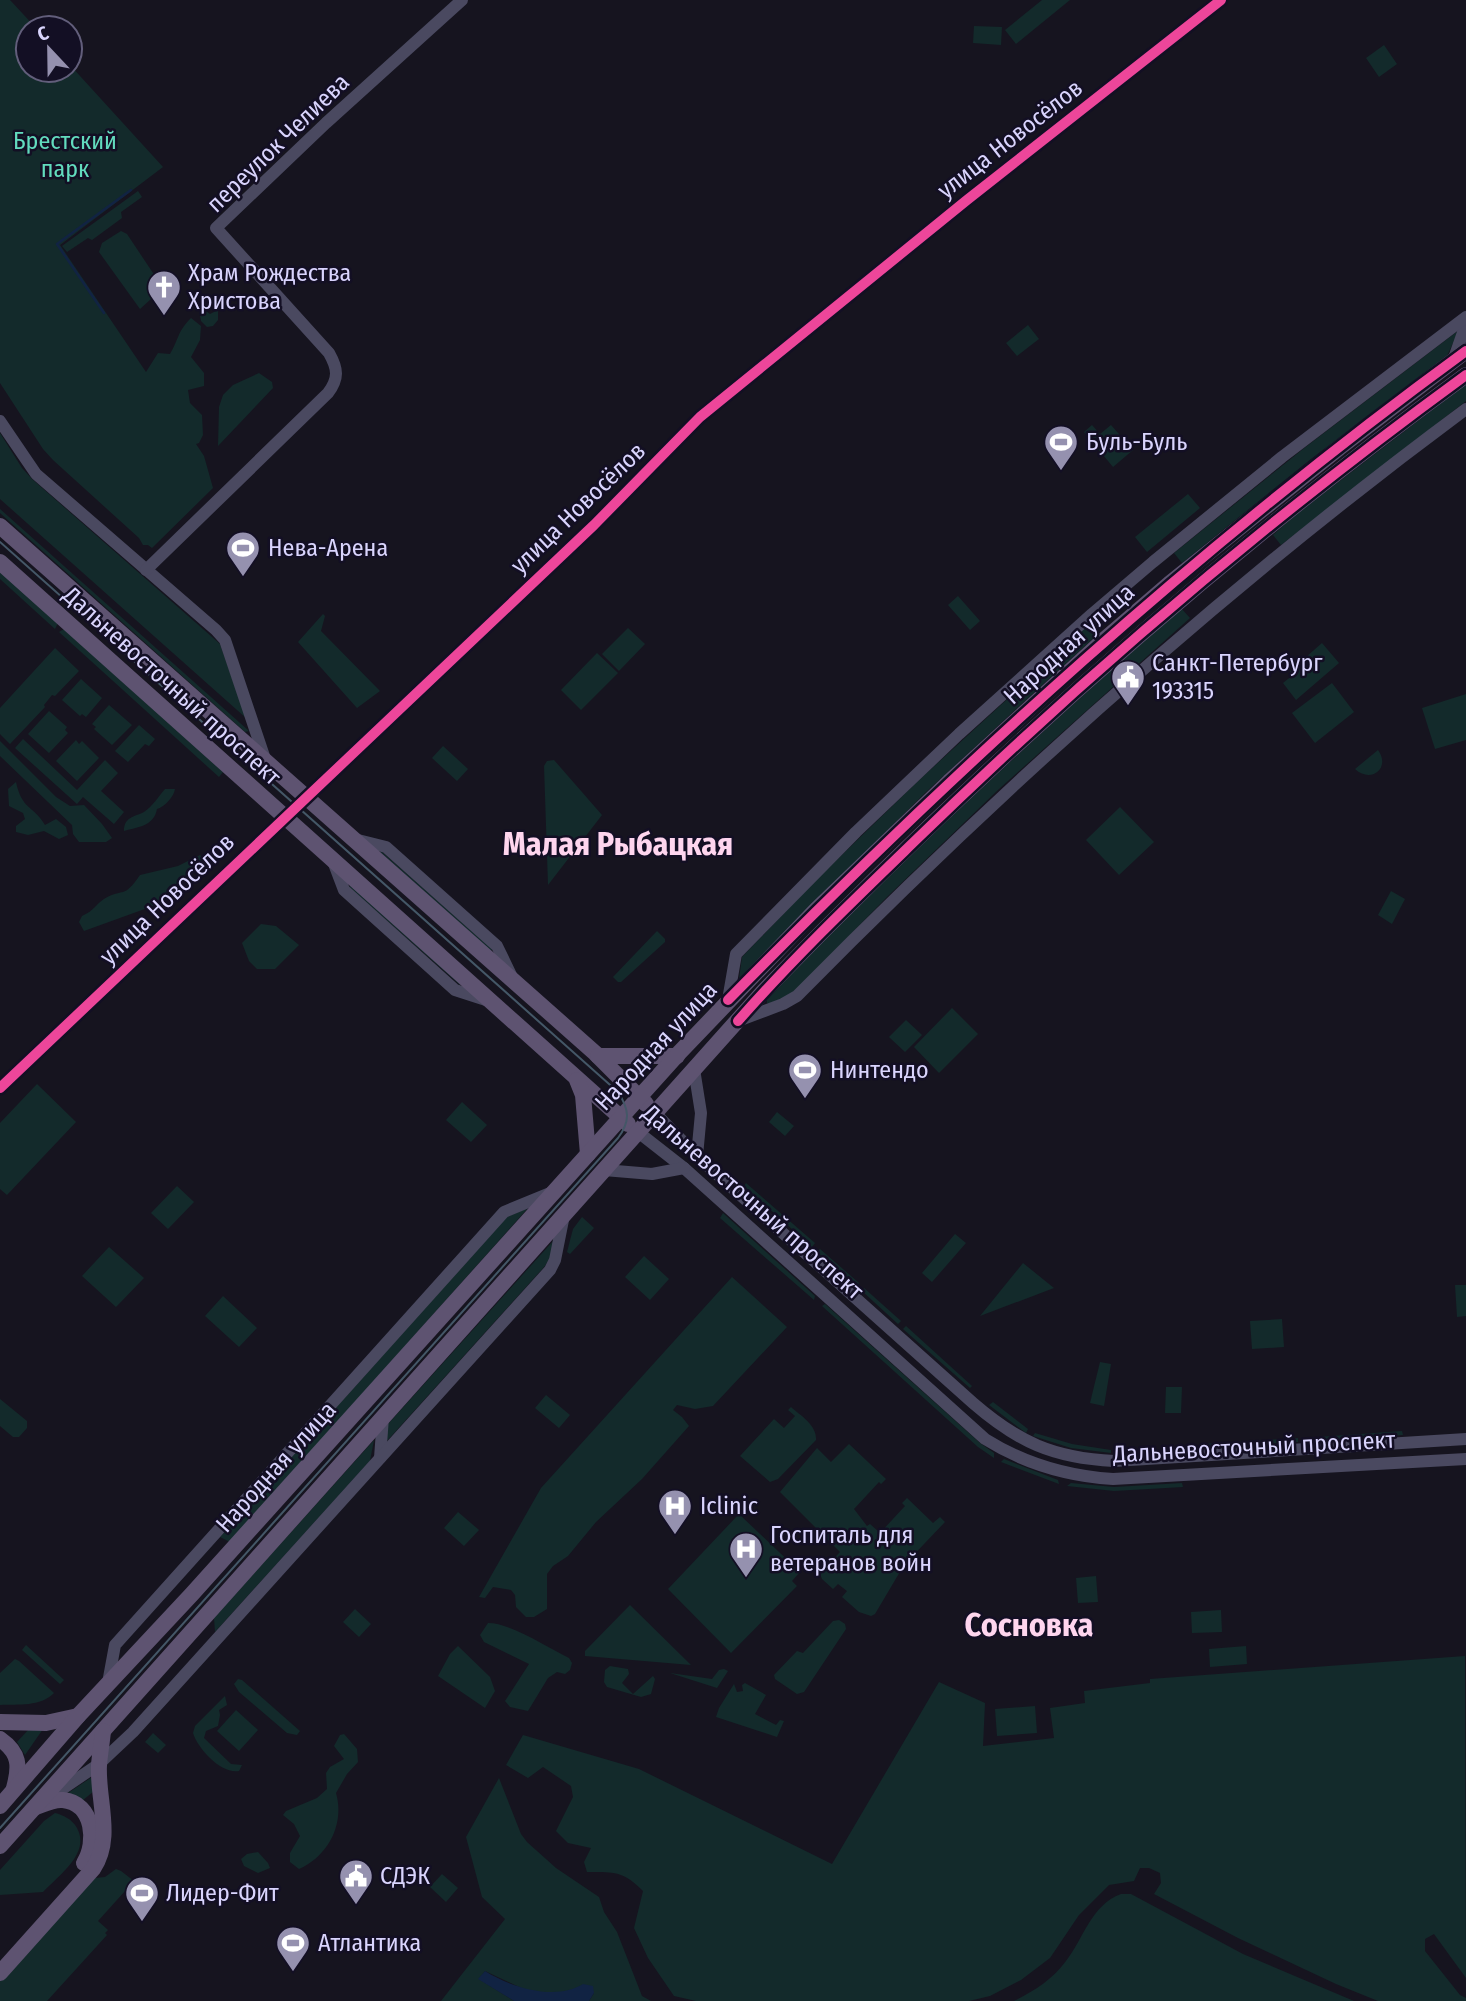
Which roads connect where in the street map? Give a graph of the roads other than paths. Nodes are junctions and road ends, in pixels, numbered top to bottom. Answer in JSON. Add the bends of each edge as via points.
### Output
{"nodes":[{"id":1,"x":462,"y":0,"type":"edge"},
{"id":2,"x":1221,"y":0,"type":"edge"},
{"id":3,"x":1466,"y":317,"type":"edge"},
{"id":4,"x":1466,"y":324,"type":"edge"},
{"id":5,"x":1460,"y":356,"type":"edge"},
{"id":6,"x":1466,"y":375,"type":"edge"},
{"id":7,"x":1466,"y":409,"type":"edge"},
{"id":8,"x":0,"y":421,"type":"edge"},
{"id":9,"x":0,"y":526,"type":"edge"},
{"id":10,"x":0,"y":562,"type":"edge"},
{"id":11,"x":146,"y":570,"type":"junction"},
{"id":12,"x":266,"y":763,"type":"junction"},
{"id":13,"x":306,"y":798,"type":"junction"},
{"id":14,"x":284,"y":817,"type":"junction"},
{"id":15,"x":728,"y":1000,"type":"junction"},
{"id":16,"x":738,"y":1021,"type":"junction"},
{"id":17,"x":598,"y":1056,"type":"junction"},
{"id":18,"x":677,"y":1056,"type":"junction"},
{"id":19,"x":694,"y":1069,"type":"junction"},
{"id":20,"x":577,"y":1080,"type":"junction"},
{"id":21,"x":0,"y":1088,"type":"edge"},
{"id":22,"x":640,"y":1097,"type":"junction"},
{"id":23,"x":655,"y":1113,"type":"junction"},
{"id":24,"x":621,"y":1118,"type":"junction"},
{"id":25,"x":638,"y":1132,"type":"junction"},
{"id":26,"x":589,"y":1154,"type":"junction"},
{"id":27,"x":697,"y":1156,"type":"junction"},
{"id":28,"x":684,"y":1168,"type":"junction"},
{"id":29,"x":604,"y":1170,"type":"junction"},
{"id":30,"x":554,"y":1192,"type":"junction"},
{"id":31,"x":565,"y":1214,"type":"junction"},
{"id":32,"x":383,"y":1418,"type":"junction"},
{"id":33,"x":1466,"y":1439,"type":"edge"},
{"id":34,"x":380,"y":1458,"type":"junction"},
{"id":35,"x":1466,"y":1459,"type":"edge"},
{"id":36,"x":108,"y":1683,"type":"junction"},
{"id":37,"x":78,"y":1716,"type":"junction"},
{"id":38,"x":0,"y":1722,"type":"edge"},
{"id":39,"x":103,"y":1731,"type":"junction"},
{"id":40,"x":0,"y":1740,"type":"edge"},
{"id":41,"x":99,"y":1765,"type":"junction"},
{"id":42,"x":13,"y":1791,"type":"junction"},
{"id":43,"x":0,"y":1806,"type":"edge"},
{"id":44,"x":34,"y":1807,"type":"junction"},
{"id":45,"x":0,"y":1846,"type":"edge"},
{"id":46,"x":0,"y":1958,"type":"edge"},
{"id":47,"x":0,"y":1973,"type":"edge"}],
"edges":[{"from":1,"to":11,"type":"street","name":"переулок Челиева","via":[[216,228],[329,353],[337,373],[335,383]]},
{"from":2,"to":13,"type":"street","name":"улица Новосёлов","via":[[700,417]]},
{"from":3,"to":15,"type":"street","via":[[1153,562],[930,762],[736,954]]},
{"from":4,"to":5,"type":"street"},
{"from":5,"to":15,"type":"main road","name":"Народная улица","via":[[1319,464],[1097,646],[949,782]]},
{"from":6,"to":16,"type":"main road","name":"Народная улица","via":[[1228,560],[1059,706],[829,924]]},
{"from":7,"to":16,"type":"street","via":[[1173,641],[1023,776],[797,996]]},
{"from":8,"to":11,"type":"street","name":"Дальневосточный проспект","via":[[36,474]]},
{"from":9,"to":12,"type":"main road","name":"Дальневосточный проспект"},
{"from":10,"to":14,"type":"main road","name":"Дальневосточный проспект"},
{"from":11,"to":12,"type":"street","name":"Дальневосточный проспект","via":[[225,640]]},
{"from":12,"to":13,"type":"main road","name":"Дальневосточный проспект"},
{"from":13,"to":14,"type":"street","name":"улица Новосёлов"},
{"from":13,"to":17,"type":"main road","name":"Дальневосточный проспект"},
{"from":14,"to":20,"type":"main road","name":"Дальневосточный проспект"},
{"from":14,"to":21,"type":"street","name":"улица Новосёлов"},
{"from":15,"to":18,"type":"main road","name":"Народная улица"},
{"from":16,"to":19,"type":"main road","name":"Народная улица"},
{"from":17,"to":18,"type":"main road"},
{"from":17,"to":22,"type":"main road","name":"Дальневосточный проспект"},
{"from":18,"to":22,"type":"main road","name":"Народная улица"},
{"from":19,"to":23,"type":"main road","name":"Народная улица"},
{"from":19,"to":27,"type":"street","via":[[701,1113]]},
{"from":20,"to":24,"type":"main road","name":"Дальневосточный проспект"},
{"from":20,"to":26,"type":"main road","via":[[583,1095]]},
{"from":22,"to":23,"type":"main road","name":"Дальневосточный проспект"},
{"from":22,"to":24,"type":"main road","name":"Народная улица"},
{"from":23,"to":25,"type":"main road","name":"Народная улица"},
{"from":23,"to":27,"type":"street","name":"Дальневосточный проспект"},
{"from":24,"to":25,"type":"main road","name":"Дальневосточный проспект"},
{"from":24,"to":26,"type":"main road","name":"Народная улица"},
{"from":25,"to":28,"type":"street","name":"Дальневосточный проспект"},
{"from":25,"to":29,"type":"main road","name":"Народная улица"},
{"from":26,"to":30,"type":"main road","name":"Народная улица"},
{"from":27,"to":33,"type":"street","name":"Дальневосточный проспект","via":[[997,1424],[1049,1450],[1114,1461]]},
{"from":28,"to":29,"type":"street","via":[[652,1174]]},
{"from":28,"to":35,"type":"street","name":"Дальневосточный проспект","via":[[985,1439],[1018,1458],[1065,1474],[1113,1479]]},
{"from":29,"to":31,"type":"main road","name":"Народная улица"},
{"from":30,"to":36,"type":"main road","name":"Народная улица"},
{"from":30,"to":36,"type":"street","via":[[504,1212],[115,1644]]},
{"from":31,"to":32,"type":"main road","name":"Народная улица"},
{"from":31,"to":34,"type":"street","via":[[550,1270]]},
{"from":32,"to":34,"type":"street"},
{"from":32,"to":39,"type":"main road","name":"Народная улица"},
{"from":34,"to":41,"type":"street"},
{"from":36,"to":37,"type":"main road","name":"Народная улица"},
{"from":37,"to":38,"type":"main road","via":[[46,1723]]},
{"from":37,"to":42,"type":"main road","name":"Народная улица"},
{"from":39,"to":41,"type":"main road"},
{"from":39,"to":44,"type":"main road","name":"Народная улица"},
{"from":40,"to":42,"type":"main road","via":[[18,1759]]},
{"from":41,"to":44,"type":"street"},
{"from":41,"to":47,"type":"main road","via":[[104,1846],[98,1862]]},
{"from":42,"to":43,"type":"main road","name":"Народная улица"},
{"from":44,"to":45,"type":"main road","name":"Народная улица"},
{"from":44,"to":46,"type":"main road","via":[[63,1800],[74,1804],[88,1819],[92,1847],[85,1863]]}]}
